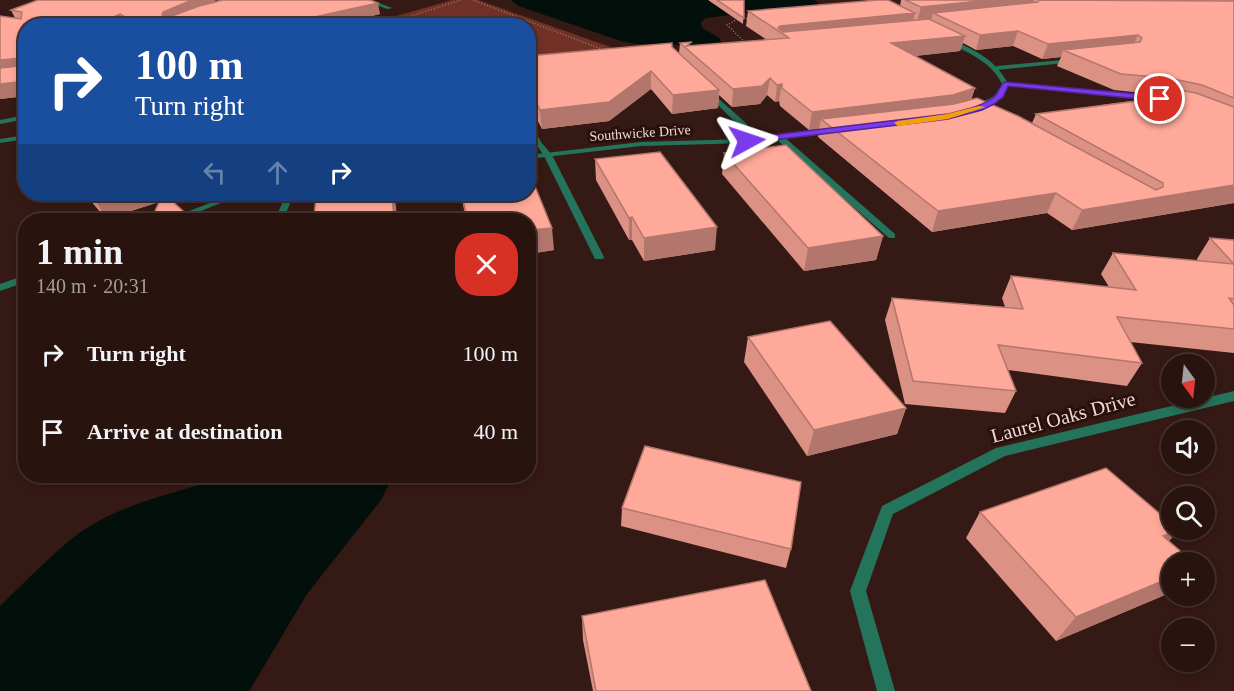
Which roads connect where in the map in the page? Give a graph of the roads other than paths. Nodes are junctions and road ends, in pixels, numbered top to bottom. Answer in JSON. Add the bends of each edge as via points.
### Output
{"nodes":[{"id":1,"x":366,"y":0,"type":"edge"},
{"id":2,"x":390,"y":8,"type":"dead end"},
{"id":3,"x":945,"y":39,"type":"edge"},
{"id":4,"x":1086,"y":60,"type":"edge"},
{"id":5,"x":997,"y":68,"type":"junction"},
{"id":6,"x":1005,"y":84,"type":"junction"},
{"id":7,"x":701,"y":85,"type":"edge"},
{"id":8,"x":1160,"y":99,"type":"edge"},
{"id":9,"x":983,"y":116,"type":"edge"},
{"id":10,"x":18,"y":119,"type":"edge"},
{"id":11,"x":0,"y":122,"type":"edge"},
{"id":12,"x":844,"y":130,"type":"edge"},
{"id":13,"x":18,"y":138,"type":"edge"},
{"id":14,"x":780,"y":138,"type":"junction"},
{"id":15,"x":536,"y":139,"type":"edge"},
{"id":16,"x":0,"y":141,"type":"edge"},
{"id":17,"x":747,"y":141,"type":"junction"},
{"id":18,"x":548,"y":155,"type":"junction"},
{"id":19,"x":536,"y":157,"type":"edge"},
{"id":20,"x":221,"y":201,"type":"edge"},
{"id":21,"x":190,"y":213,"type":"edge"},
{"id":22,"x":892,"y":236,"type":"dead end"},
{"id":23,"x":599,"y":257,"type":"dead end"},
{"id":24,"x":18,"y":281,"type":"edge"},
{"id":25,"x":0,"y":288,"type":"edge"},
{"id":26,"x":1234,"y":396,"type":"edge"},
{"id":27,"x":886,"y":691,"type":"edge"}],
"edges":[{"from":1,"to":2,"type":"street"},
{"from":3,"to":5,"type":"street"},
{"from":4,"to":5,"type":"street"},
{"from":5,"to":6,"type":"street"},
{"from":6,"to":8,"type":"street"},
{"from":6,"to":9,"type":"street","via":[[1001,95],[991,103],[968,112]]},
{"from":7,"to":17,"type":"street","via":[[744,126]]},
{"from":10,"to":11,"type":"street"},
{"from":12,"to":14,"type":"street","name":"Southwicke Drive"},
{"from":13,"to":16,"type":"street"},
{"from":14,"to":17,"type":"street","name":"Southwicke Drive"},
{"from":14,"to":22,"type":"street"},
{"from":15,"to":18,"type":"street"},
{"from":17,"to":18,"type":"street","name":"Southwicke Drive","via":[[641,144]]},
{"from":18,"to":19,"type":"street","name":"Southwicke Drive"},
{"from":18,"to":23,"type":"street"},
{"from":20,"to":21,"type":"street"},
{"from":24,"to":25,"type":"street"},
{"from":26,"to":27,"type":"street","name":"Laurel Oaks Drive","via":[[1001,452],[887,510],[858,591]]}]}
